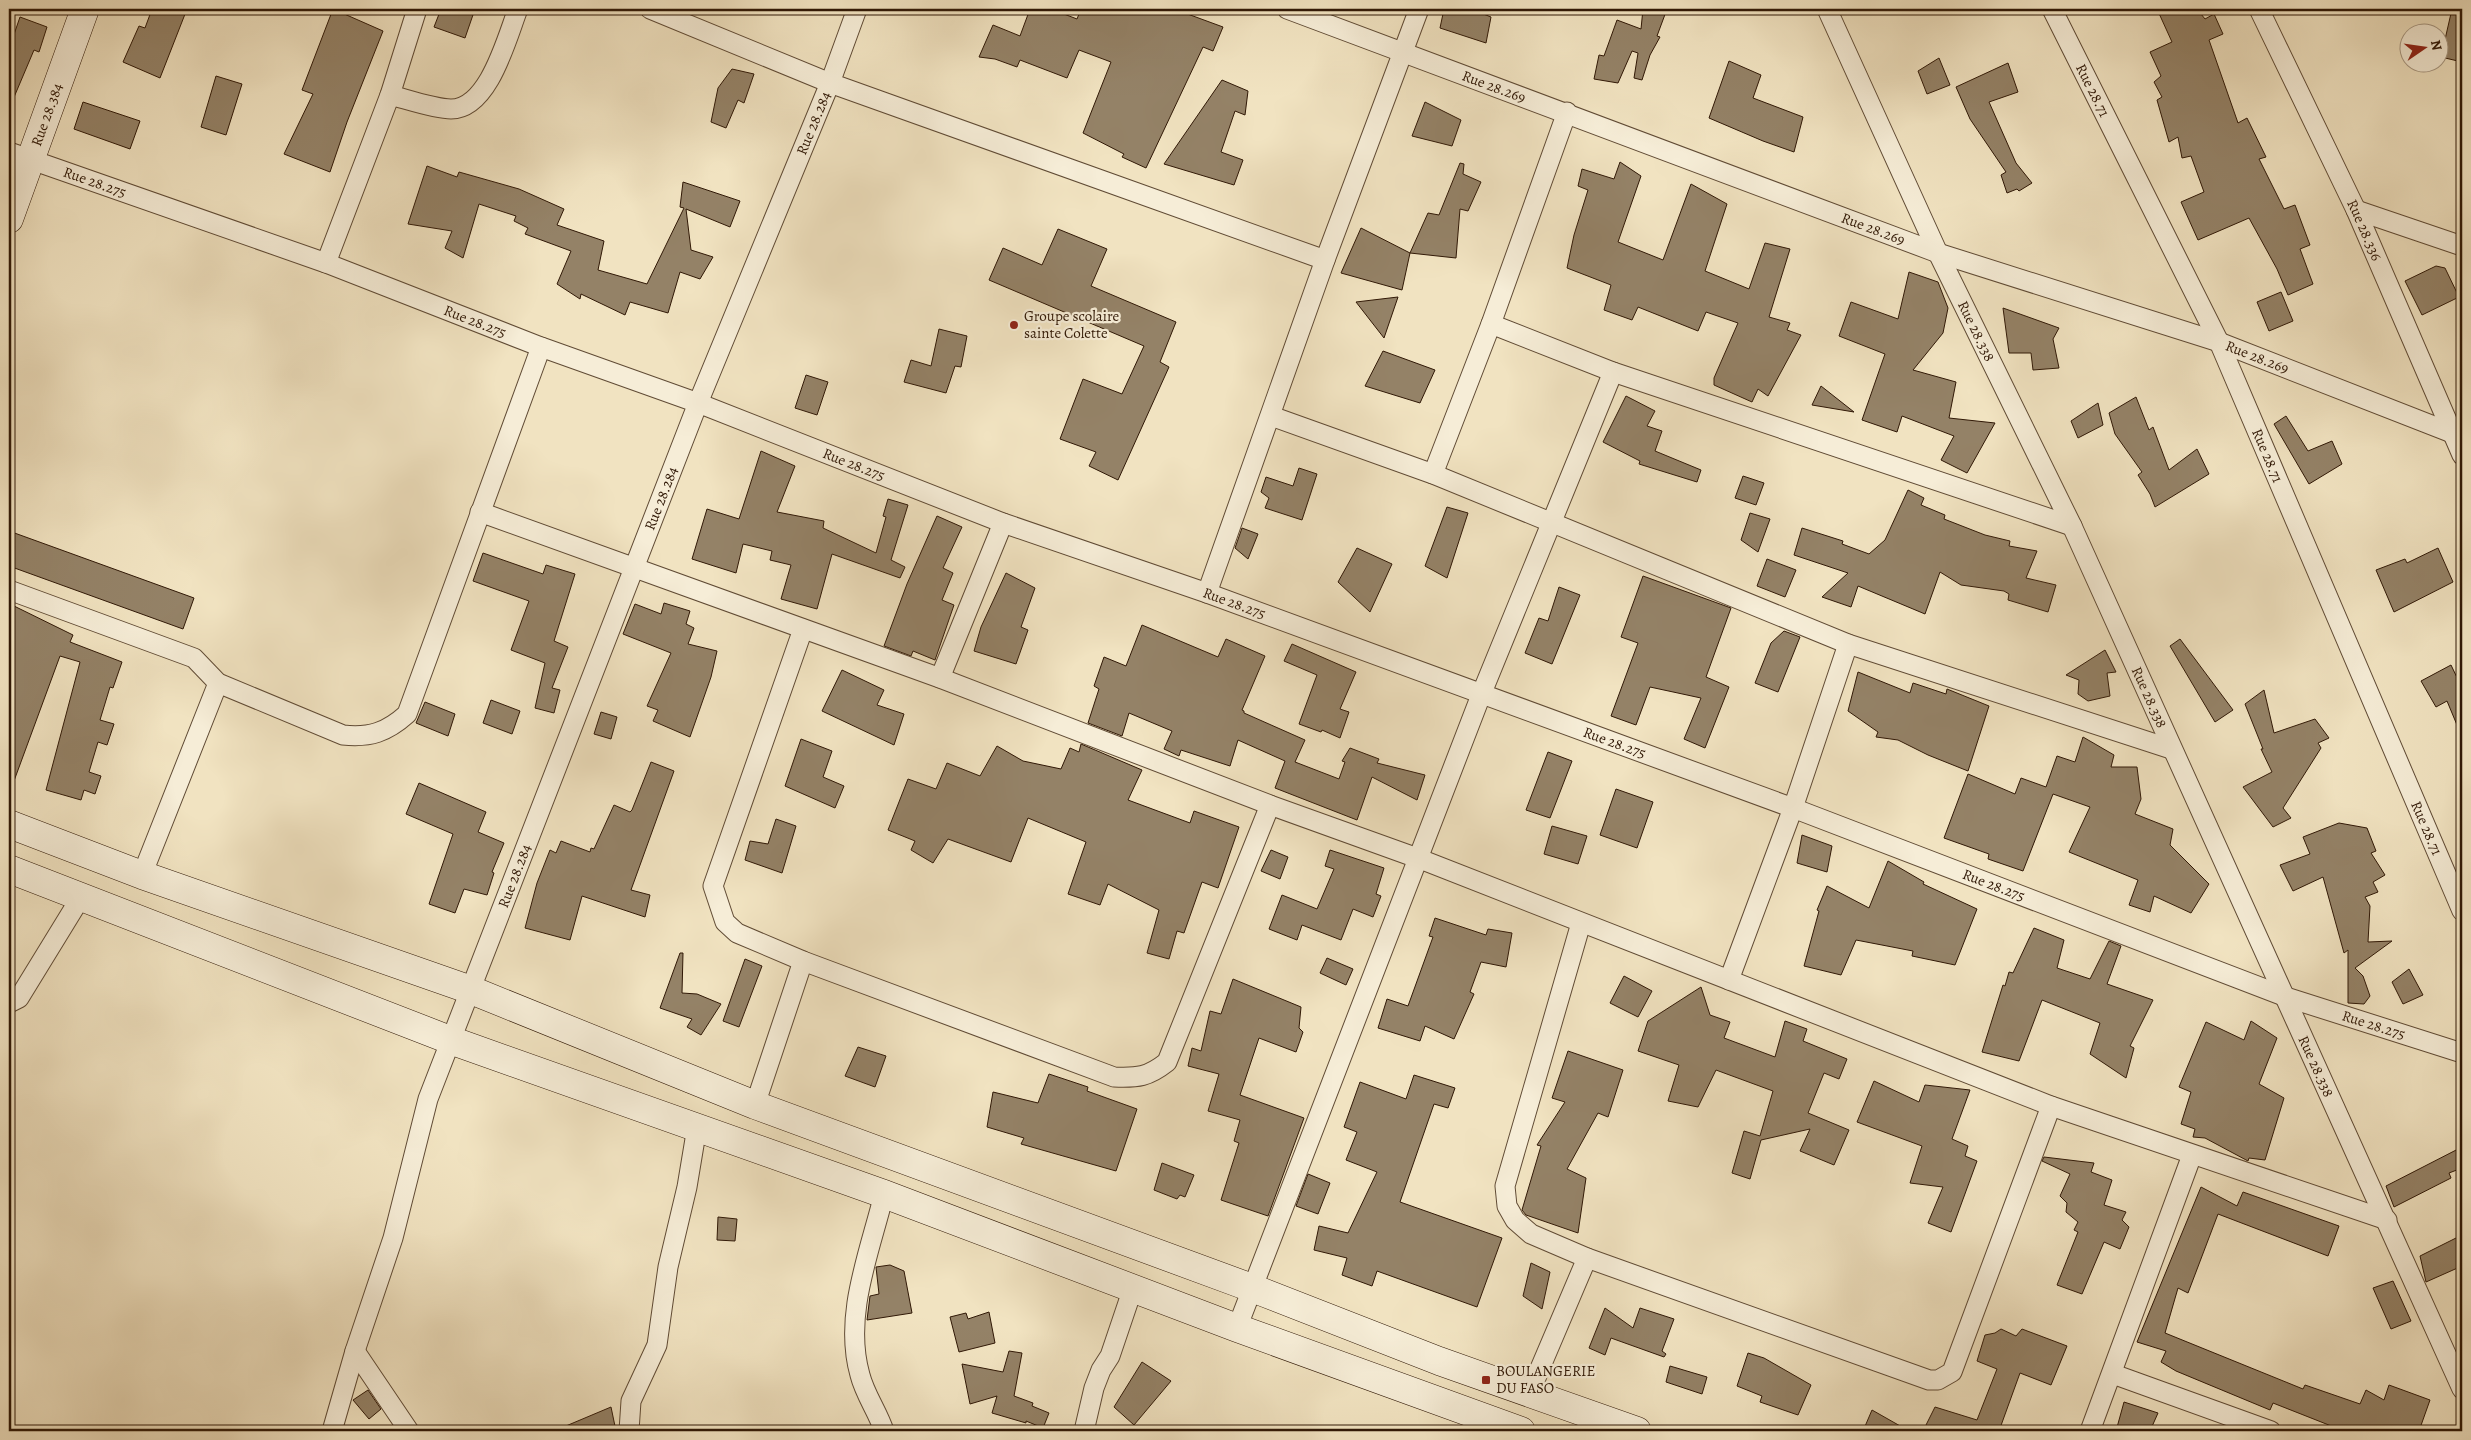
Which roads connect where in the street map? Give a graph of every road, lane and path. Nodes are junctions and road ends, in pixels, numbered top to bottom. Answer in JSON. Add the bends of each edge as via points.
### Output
{"nodes":[{"id":1,"x":85,"y":9,"type":"edge"},
{"id":2,"x":417,"y":9,"type":"edge"},
{"id":3,"x":518,"y":9,"type":"edge"},
{"id":4,"x":650,"y":9,"type":"edge"},
{"id":5,"x":857,"y":9,"type":"edge"},
{"id":6,"x":1287,"y":9,"type":"edge"},
{"id":7,"x":1419,"y":9,"type":"edge"},
{"id":8,"x":1826,"y":9,"type":"edge"},
{"id":9,"x":2052,"y":9,"type":"edge"},
{"id":10,"x":2260,"y":9,"type":"edge"},
{"id":11,"x":1403,"y":51,"type":"junction"},
{"id":12,"x":830,"y":83,"type":"junction"},
{"id":13,"x":390,"y":96,"type":"junction"},
{"id":14,"x":1567,"y":112,"type":"junction"},
{"id":15,"x":20,"y":156,"type":"edge"},
{"id":16,"x":2356,"y":210,"type":"junction"},
{"id":17,"x":9,"y":219,"type":"edge"},
{"id":18,"x":2462,"y":246,"type":"edge"},
{"id":19,"x":1938,"y":253,"type":"junction"},
{"id":20,"x":1326,"y":260,"type":"junction"},
{"id":21,"x":326,"y":263,"type":"junction"},
{"id":22,"x":1491,"y":324,"type":"junction"},
{"id":23,"x":2219,"y":342,"type":"junction"},
{"id":24,"x":541,"y":347,"type":"junction"},
{"id":25,"x":1613,"y":372,"type":"junction"},
{"id":26,"x":698,"y":403,"type":"junction"},
{"id":27,"x":1271,"y":416,"type":"junction"},
{"id":28,"x":2457,"y":435,"type":"edge"},
{"id":29,"x":2462,"y":455,"type":"edge"},
{"id":30,"x":1433,"y":474,"type":"junction"},
{"id":31,"x":480,"y":512,"type":"junction"},
{"id":32,"x":1003,"y":523,"type":"junction"},
{"id":33,"x":1552,"y":525,"type":"junction"},
{"id":34,"x":2072,"y":526,"type":"junction"},
{"id":35,"x":634,"y":566,"type":"junction"},
{"id":36,"x":9,"y":590,"type":"edge"},
{"id":37,"x":1207,"y":593,"type":"junction"},
{"id":38,"x":803,"y":629,"type":"junction"},
{"id":39,"x":1848,"y":644,"type":"junction"},
{"id":40,"x":940,"y":678,"type":"junction"},
{"id":41,"x":218,"y":683,"type":"junction"},
{"id":42,"x":1481,"y":695,"type":"junction"},
{"id":43,"x":2171,"y":749,"type":"junction"},
{"id":44,"x":1270,"y":805,"type":"junction"},
{"id":45,"x":1794,"y":808,"type":"junction"},
{"id":46,"x":9,"y":824,"type":"edge"},
{"id":47,"x":1420,"y":859,"type":"junction"},
{"id":48,"x":9,"y":869,"type":"edge"},
{"id":49,"x":142,"y":875,"type":"junction"},
{"id":50,"x":81,"y":897,"type":"junction"},
{"id":51,"x":2462,"y":911,"type":"edge"},
{"id":52,"x":1581,"y":923,"type":"junction"},
{"id":53,"x":803,"y":961,"type":"junction"},
{"id":54,"x":1729,"y":980,"type":"junction"},
{"id":55,"x":471,"y":990,"type":"junction"},
{"id":56,"x":2286,"y":997,"type":"junction"},
{"id":57,"x":9,"y":1003,"type":"edge"},
{"id":58,"x":450,"y":1040,"type":"junction"},
{"id":59,"x":2462,"y":1053,"type":"edge"},
{"id":60,"x":755,"y":1105,"type":"junction"},
{"id":61,"x":2051,"y":1106,"type":"junction"},
{"id":62,"x":697,"y":1127,"type":"junction"},
{"id":63,"x":2192,"y":1155,"type":"junction"},
{"id":64,"x":884,"y":1194,"type":"junction"},
{"id":65,"x":2387,"y":1220,"type":"junction"},
{"id":66,"x":1587,"y":1258,"type":"junction"},
{"id":67,"x":1134,"y":1288,"type":"junction"},
{"id":68,"x":1252,"y":1288,"type":"junction"},
{"id":69,"x":1237,"y":1328,"type":"junction"},
{"id":70,"x":355,"y":1351,"type":"junction"},
{"id":71,"x":2113,"y":1374,"type":"junction"},
{"id":72,"x":2462,"y":1389,"type":"edge"},
{"id":73,"x":1530,"y":1392,"type":"junction"},
{"id":74,"x":332,"y":1431,"type":"edge"},
{"id":75,"x":409,"y":1431,"type":"edge"},
{"id":76,"x":629,"y":1431,"type":"edge"},
{"id":77,"x":884,"y":1431,"type":"edge"},
{"id":78,"x":1084,"y":1431,"type":"edge"},
{"id":79,"x":1521,"y":1431,"type":"edge"},
{"id":80,"x":1637,"y":1431,"type":"edge"},
{"id":81,"x":2090,"y":1431,"type":"edge"},
{"id":82,"x":2271,"y":1431,"type":"edge"}],
"edges":[{"from":1,"to":15,"type":"main road","name":"Rue 28.384"},
{"from":2,"to":13,"type":"street"},
{"from":3,"to":13,"type":"street","via":[[488,84],[465,105],[451,109]]},
{"from":4,"to":12,"type":"street"},
{"from":5,"to":12,"type":"street","name":"Rue 28.284"},
{"from":6,"to":11,"type":"street","name":"Rue 28.269"},
{"from":7,"to":11,"type":"street"},
{"from":8,"to":19,"type":"street","name":"Rue 28.338"},
{"from":9,"to":23,"type":"street","name":"Rue 28.71"},
{"from":10,"to":16,"type":"street","name":"Rue 28.336"},
{"from":11,"to":14,"type":"street","name":"Rue 28.269"},
{"from":11,"to":20,"type":"street"},
{"from":12,"to":20,"type":"street"},
{"from":12,"to":26,"type":"street","name":"Rue 28.284"},
{"from":13,"to":21,"type":"street"},
{"from":14,"to":19,"type":"street","name":"Rue 28.269"},
{"from":14,"to":22,"type":"street"},
{"from":15,"to":17,"type":"main road","name":"Rue 28.384"},
{"from":15,"to":21,"type":"street","name":"Rue 28.275"},
{"from":16,"to":18,"type":"street"},
{"from":16,"to":28,"type":"street","name":"Rue 28.336"},
{"from":19,"to":23,"type":"street","name":"Rue 28.269"},
{"from":19,"to":34,"type":"street","name":"Rue 28.338"},
{"from":20,"to":27,"type":"street"},
{"from":21,"to":24,"type":"street","name":"Rue 28.275"},
{"from":22,"to":25,"type":"street"},
{"from":22,"to":30,"type":"street"},
{"from":23,"to":28,"type":"street","name":"Rue 28.269"},
{"from":23,"to":51,"type":"street","name":"Rue 28.71"},
{"from":24,"to":26,"type":"street","name":"Rue 28.275"},
{"from":24,"to":31,"type":"street"},
{"from":25,"to":33,"type":"street"},
{"from":25,"to":34,"type":"street"},
{"from":26,"to":32,"type":"street","name":"Rue 28.275"},
{"from":26,"to":35,"type":"street","name":"Rue 28.284"},
{"from":27,"to":30,"type":"street"},
{"from":27,"to":37,"type":"street"},
{"from":28,"to":29,"type":"street","name":"Rue 28.336"},
{"from":30,"to":33,"type":"street"},
{"from":31,"to":35,"type":"street"},
{"from":31,"to":41,"type":"street","via":[[407,714],[394,726],[378,734],[343,735]]},
{"from":32,"to":37,"type":"street","name":"Rue 28.275"},
{"from":32,"to":40,"type":"street"},
{"from":33,"to":39,"type":"street"},
{"from":33,"to":42,"type":"street"},
{"from":34,"to":43,"type":"street","name":"Rue 28.338"},
{"from":35,"to":38,"type":"street"},
{"from":35,"to":55,"type":"street","name":"Rue 28.284"},
{"from":36,"to":41,"type":"street","via":[[194,658]]},
{"from":37,"to":42,"type":"street","name":"Rue 28.275"},
{"from":38,"to":40,"type":"street"},
{"from":38,"to":53,"type":"street","via":[[713,886],[725,922],[738,933]]},
{"from":39,"to":43,"type":"street"},
{"from":39,"to":45,"type":"street"},
{"from":40,"to":44,"type":"street"},
{"from":41,"to":49,"type":"street"},
{"from":42,"to":45,"type":"street","name":"Rue 28.275"},
{"from":42,"to":47,"type":"street"},
{"from":43,"to":56,"type":"street","name":"Rue 28.338"},
{"from":44,"to":47,"type":"street"},
{"from":44,"to":53,"type":"street","via":[[1167,1062],[1153,1073],[1136,1078],[1114,1077]]},
{"from":45,"to":54,"type":"street"},
{"from":45,"to":56,"type":"street","name":"Rue 28.275"},
{"from":46,"to":49,"type":"main road"},
{"from":47,"to":52,"type":"street"},
{"from":47,"to":68,"type":"street"},
{"from":48,"to":50,"type":"main road"},
{"from":49,"to":55,"type":"main road"},
{"from":50,"to":57,"type":"street","via":[[19,998]]},
{"from":50,"to":58,"type":"main road"},
{"from":52,"to":54,"type":"street"},
{"from":52,"to":66,"type":"street","via":[[1505,1186],[1507,1206],[1515,1220],[1531,1234]]},
{"from":53,"to":60,"type":"street"},
{"from":54,"to":61,"type":"street"},
{"from":55,"to":58,"type":"street","name":"Rue 28.284"},
{"from":55,"to":60,"type":"main road"},
{"from":56,"to":59,"type":"street","name":"Rue 28.275"},
{"from":56,"to":65,"type":"street","name":"Rue 28.338"},
{"from":58,"to":62,"type":"main road"},
{"from":58,"to":70,"type":"street","name":"Rue 28.284","via":[[428,1099],[393,1238]]},
{"from":60,"to":68,"type":"main road"},
{"from":61,"to":63,"type":"street"},
{"from":61,"to":66,"type":"street","via":[[1952,1372],[1938,1380],[1929,1380]]},
{"from":62,"to":64,"type":"main road"},
{"from":62,"to":76,"type":"street","via":[[668,1267],[657,1345],[631,1401]]},
{"from":63,"to":65,"type":"street"},
{"from":63,"to":71,"type":"street"},
{"from":64,"to":67,"type":"main road"},
{"from":64,"to":77,"type":"street","via":[[856,1303],[854,1333],[859,1373]]},
{"from":65,"to":72,"type":"street","name":"Rue 28.338"},
{"from":66,"to":73,"type":"street"},
{"from":67,"to":69,"type":"main road"},
{"from":67,"to":78,"type":"street","via":[[1110,1356],[1094,1388]]},
{"from":68,"to":69,"type":"street"},
{"from":68,"to":73,"type":"main road","via":[[1439,1361]]},
{"from":69,"to":79,"type":"main road"},
{"from":70,"to":74,"type":"street","name":"Rue 28.284"},
{"from":70,"to":75,"type":"street"},
{"from":71,"to":81,"type":"street"},
{"from":71,"to":82,"type":"street"},
{"from":73,"to":80,"type":"main road"}]}
